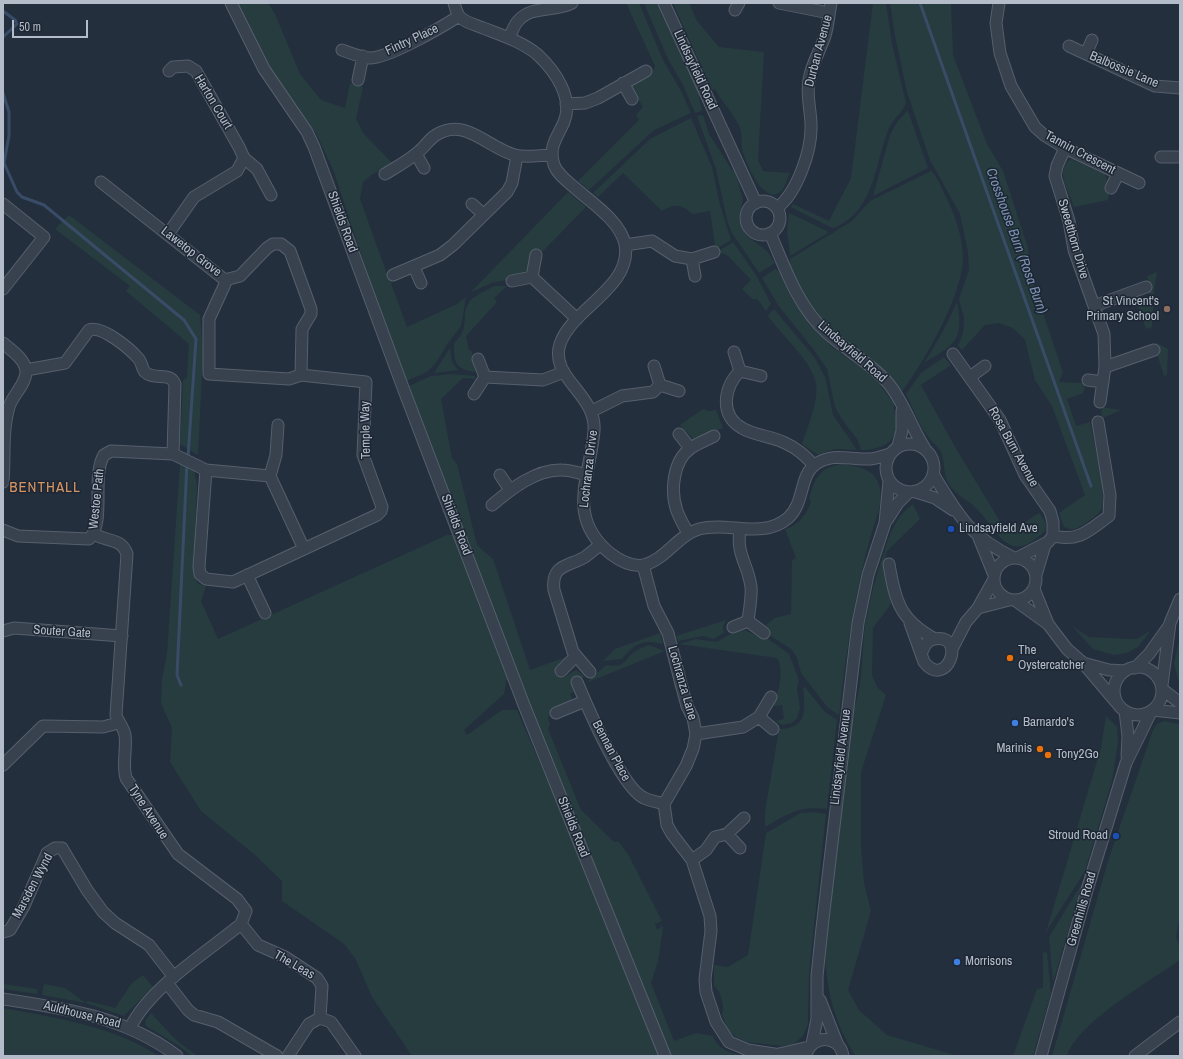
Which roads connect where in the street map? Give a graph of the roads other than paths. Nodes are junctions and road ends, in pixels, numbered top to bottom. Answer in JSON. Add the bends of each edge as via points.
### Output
{"nodes":[{"id":1,"x":231,"y":3,"type":"edge"},
{"id":2,"x":454,"y":3,"type":"edge"},
{"id":3,"x":572,"y":3,"type":"edge"},
{"id":4,"x":664,"y":3,"type":"edge"},
{"id":5,"x":779,"y":3,"type":"edge"},
{"id":6,"x":999,"y":3,"type":"edge"},
{"id":7,"x":830,"y":8,"type":"edge"},
{"id":8,"x":459,"y":16,"type":"junction"},
{"id":9,"x":509,"y":38,"type":"junction"},
{"id":10,"x":1092,"y":40,"type":"dead end"},
{"id":11,"x":1069,"y":46,"type":"dead end"},
{"id":12,"x":342,"y":50,"type":"dead end"},
{"id":13,"x":1086,"y":54,"type":"junction"},
{"id":14,"x":363,"y":56,"type":"junction"},
{"id":15,"x":169,"y":71,"type":"dead end"},
{"id":16,"x":646,"y":71,"type":"dead end"},
{"id":17,"x":358,"y":80,"type":"dead end"},
{"id":18,"x":623,"y":83,"type":"junction"},
{"id":19,"x":1180,"y":88,"type":"edge"},
{"id":20,"x":632,"y":99,"type":"dead end"},
{"id":21,"x":566,"y":104,"type":"junction"},
{"id":22,"x":1065,"y":148,"type":"junction"},
{"id":23,"x":416,"y":154,"type":"junction"},
{"id":24,"x":552,"y":155,"type":"junction"},
{"id":25,"x":517,"y":156,"type":"junction"},
{"id":26,"x":1161,"y":157,"type":"dead end"},
{"id":27,"x":1180,"y":157,"type":"edge"},
{"id":28,"x":244,"y":158,"type":"junction"},
{"id":29,"x":424,"y":168,"type":"dead end"},
{"id":30,"x":385,"y":174,"type":"dead end"},
{"id":31,"x":1118,"y":174,"type":"junction"},
{"id":32,"x":101,"y":182,"type":"dead end"},
{"id":33,"x":1139,"y":183,"type":"dead end"},
{"id":34,"x":1111,"y":188,"type":"dead end"},
{"id":35,"x":271,"y":195,"type":"dead end"},
{"id":36,"x":756,"y":203,"type":"junction"},
{"id":37,"x":3,"y":204,"type":"edge"},
{"id":38,"x":472,"y":204,"type":"dead end"},
{"id":39,"x":776,"y":208,"type":"junction"},
{"id":40,"x":483,"y":214,"type":"junction"},
{"id":41,"x":770,"y":233,"type":"junction"},
{"id":42,"x":168,"y":234,"type":"junction"},
{"id":43,"x":625,"y":245,"type":"junction"},
{"id":44,"x":714,"y":252,"type":"dead end"},
{"id":45,"x":536,"y":255,"type":"dead end"},
{"id":46,"x":692,"y":259,"type":"junction"},
{"id":47,"x":414,"y":267,"type":"junction"},
{"id":48,"x":393,"y":275,"type":"dead end"},
{"id":49,"x":694,"y":276,"type":"dead end"},
{"id":50,"x":532,"y":277,"type":"junction"},
{"id":51,"x":225,"y":280,"type":"junction"},
{"id":52,"x":512,"y":281,"type":"dead end"},
{"id":53,"x":421,"y":283,"type":"dead end"},
{"id":54,"x":1146,"y":287,"type":"dead end"},
{"id":55,"x":3,"y":289,"type":"edge"},
{"id":56,"x":1094,"y":306,"type":"junction"},
{"id":57,"x":577,"y":319,"type":"junction"},
{"id":58,"x":3,"y":342,"type":"edge"},
{"id":59,"x":1154,"y":350,"type":"dead end"},
{"id":60,"x":734,"y":352,"type":"dead end"},
{"id":61,"x":953,"y":354,"type":"dead end"},
{"id":62,"x":478,"y":358,"type":"dead end"},
{"id":63,"x":654,"y":366,"type":"dead end"},
{"id":64,"x":985,"y":366,"type":"dead end"},
{"id":65,"x":1105,"y":367,"type":"junction"},
{"id":66,"x":26,"y":370,"type":"junction"},
{"id":67,"x":740,"y":371,"type":"junction"},
{"id":68,"x":564,"y":372,"type":"junction"},
{"id":69,"x":301,"y":375,"type":"junction"},
{"id":70,"x":761,"y":376,"type":"dead end"},
{"id":71,"x":484,"y":377,"type":"junction"},
{"id":72,"x":970,"y":377,"type":"junction"},
{"id":73,"x":1088,"y":380,"type":"dead end"},
{"id":74,"x":1103,"y":382,"type":"junction"},
{"id":75,"x":660,"y":385,"type":"junction"},
{"id":76,"x":679,"y":390,"type":"dead end"},
{"id":77,"x":474,"y":394,"type":"dead end"},
{"id":78,"x":1100,"y":402,"type":"dead end"},
{"id":79,"x":902,"y":407,"type":"junction"},
{"id":80,"x":592,"y":411,"type":"junction"},
{"id":81,"x":1098,"y":422,"type":"dead end"},
{"id":82,"x":278,"y":425,"type":"dead end"},
{"id":83,"x":4,"y":432,"type":"edge"},
{"id":84,"x":679,"y":434,"type":"dead end"},
{"id":85,"x":714,"y":436,"type":"dead end"},
{"id":86,"x":924,"y":447,"type":"junction"},
{"id":87,"x":690,"y":448,"type":"junction"},
{"id":88,"x":894,"y":450,"type":"junction"},
{"id":89,"x":173,"y":454,"type":"junction"},
{"id":90,"x":865,"y":459,"type":"junction"},
{"id":91,"x":814,"y":465,"type":"junction"},
{"id":92,"x":206,"y":470,"type":"junction"},
{"id":93,"x":933,"y":474,"type":"junction"},
{"id":94,"x":500,"y":475,"type":"dead end"},
{"id":95,"x":587,"y":475,"type":"junction"},
{"id":96,"x":270,"y":476,"type":"junction"},
{"id":97,"x":888,"y":478,"type":"junction"},
{"id":98,"x":3,"y":482,"type":"edge"},
{"id":99,"x":510,"y":490,"type":"junction"},
{"id":100,"x":912,"y":492,"type":"junction"},
{"id":101,"x":492,"y":505,"type":"dead end"},
{"id":102,"x":955,"y":512,"type":"junction"},
{"id":103,"x":885,"y":523,"type":"junction"},
{"id":104,"x":740,"y":529,"type":"junction"},
{"id":105,"x":3,"y":530,"type":"edge"},
{"id":106,"x":688,"y":533,"type":"junction"},
{"id":107,"x":94,"y":534,"type":"junction"},
{"id":108,"x":1053,"y":536,"type":"junction"},
{"id":109,"x":978,"y":537,"type":"junction"},
{"id":110,"x":1045,"y":545,"type":"junction"},
{"id":111,"x":600,"y":546,"type":"junction"},
{"id":112,"x":304,"y":549,"type":"junction"},
{"id":113,"x":1015,"y":558,"type":"junction"},
{"id":114,"x":889,"y":564,"type":"dead end"},
{"id":115,"x":643,"y":565,"type":"junction"},
{"id":116,"x":247,"y":575,"type":"junction"},
{"id":117,"x":1036,"y":575,"type":"junction"},
{"id":118,"x":994,"y":578,"type":"junction"},
{"id":119,"x":1034,"y":589,"type":"junction"},
{"id":120,"x":1180,"y":599,"type":"edge"},
{"id":121,"x":1013,"y":600,"type":"junction"},
{"id":122,"x":978,"y":608,"type":"junction"},
{"id":123,"x":265,"y":614,"type":"dead end"},
{"id":124,"x":748,"y":621,"type":"junction"},
{"id":125,"x":966,"y":622,"type":"junction"},
{"id":126,"x":910,"y":623,"type":"junction"},
{"id":127,"x":1170,"y":623,"type":"junction"},
{"id":128,"x":1048,"y":624,"type":"junction"},
{"id":129,"x":733,"y":627,"type":"dead end"},
{"id":130,"x":3,"y":631,"type":"edge"},
{"id":131,"x":764,"y":632,"type":"dead end"},
{"id":132,"x":122,"y":636,"type":"junction"},
{"id":133,"x":938,"y":639,"type":"junction"},
{"id":134,"x":952,"y":649,"type":"junction"},
{"id":135,"x":922,"y":652,"type":"junction"},
{"id":136,"x":576,"y":656,"type":"junction"},
{"id":137,"x":1083,"y":663,"type":"junction"},
{"id":138,"x":1130,"y":669,"type":"junction"},
{"id":139,"x":561,"y":671,"type":"dead end"},
{"id":140,"x":590,"y":672,"type":"dead end"},
{"id":141,"x":578,"y":682,"type":"dead end"},
{"id":142,"x":1162,"y":687,"type":"junction"},
{"id":143,"x":771,"y":697,"type":"dead end"},
{"id":144,"x":585,"y":700,"type":"junction"},
{"id":145,"x":1180,"y":703,"type":"edge"},
{"id":146,"x":1121,"y":708,"type":"junction"},
{"id":147,"x":1152,"y":711,"type":"junction"},
{"id":148,"x":556,"y":713,"type":"dead end"},
{"id":149,"x":1180,"y":714,"type":"edge"},
{"id":150,"x":759,"y":717,"type":"junction"},
{"id":151,"x":118,"y":722,"type":"junction"},
{"id":152,"x":773,"y":729,"type":"dead end"},
{"id":153,"x":696,"y":734,"type":"junction"},
{"id":154,"x":1126,"y":762,"type":"junction"},
{"id":155,"x":3,"y":766,"type":"edge"},
{"id":156,"x":664,"y":804,"type":"junction"},
{"id":157,"x":744,"y":818,"type":"dead end"},
{"id":158,"x":727,"y":834,"type":"junction"},
{"id":159,"x":740,"y":848,"type":"dead end"},
{"id":160,"x":692,"y":860,"type":"junction"},
{"id":161,"x":241,"y":924,"type":"junction"},
{"id":162,"x":3,"y":932,"type":"edge"},
{"id":163,"x":171,"y":980,"type":"junction"},
{"id":164,"x":818,"y":994,"type":"junction"},
{"id":165,"x":3,"y":999,"type":"edge"},
{"id":166,"x":320,"y":1018,"type":"junction"},
{"id":167,"x":1180,"y":1022,"type":"edge"},
{"id":168,"x":130,"y":1028,"type":"junction"},
{"id":169,"x":837,"y":1043,"type":"junction"},
{"id":170,"x":809,"y":1049,"type":"edge"},
{"id":171,"x":783,"y":1055,"type":"edge"},
{"id":172,"x":177,"y":1056,"type":"edge"},
{"id":173,"x":277,"y":1056,"type":"edge"},
{"id":174,"x":288,"y":1056,"type":"edge"},
{"id":175,"x":355,"y":1056,"type":"edge"},
{"id":176,"x":665,"y":1056,"type":"edge"},
{"id":177,"x":843,"y":1056,"type":"edge"},
{"id":178,"x":1041,"y":1056,"type":"edge"},
{"id":179,"x":1135,"y":1056,"type":"edge"}],
"edges":[{"from":1,"to":176,"type":"street","name":"Shields Road","via":[[264,69],[307,132],[314,147],[524,705]]},
{"from":2,"to":8,"type":"street"},
{"from":3,"to":9,"type":"street","via":[[523,17],[517,22]]},
{"from":4,"to":36,"type":"street","name":"Lindsayfield Road"},
{"from":5,"to":7,"type":"street"},
{"from":6,"to":22,"type":"street","name":"Tannin Crescent","via":[[997,41],[1011,86],[1035,127],[1044,136]]},
{"from":7,"to":39,"type":"street","name":"Durban Avenue","via":[[825,34],[809,78],[807,96],[811,125],[808,155],[787,196]]},
{"from":8,"to":9,"type":"street"},
{"from":8,"to":14,"type":"street","name":"Fintry Place","via":[[436,30],[384,54],[370,58]]},
{"from":9,"to":21,"type":"street","via":[[537,54],[557,77],[566,96]]},
{"from":10,"to":13,"type":"street"},
{"from":11,"to":13,"type":"street","name":"Balbossie Lane"},
{"from":12,"to":14,"type":"street","name":"Fintry Place"},
{"from":13,"to":19,"type":"street","name":"Balbossie Lane","via":[[1155,86]]},
{"from":14,"to":17,"type":"street"},
{"from":15,"to":28,"type":"street","name":"Harton Court","via":[[174,67],[188,66],[196,71]]},
{"from":16,"to":18,"type":"street"},
{"from":18,"to":20,"type":"street"},
{"from":18,"to":21,"type":"street","via":[[585,103]]},
{"from":21,"to":24,"type":"street","via":[[566,113],[552,146]]},
{"from":22,"to":31,"type":"street","name":"Tannin Crescent"},
{"from":22,"to":56,"type":"street","name":"Sweetthorn Drive","via":[[1055,176],[1069,221],[1074,250]]},
{"from":23,"to":25,"type":"street","via":[[436,135],[460,129],[476,134]]},
{"from":23,"to":29,"type":"street"},
{"from":23,"to":30,"type":"street"},
{"from":24,"to":25,"type":"street"},
{"from":24,"to":43,"type":"street","via":[[555,167],[562,177],[608,218],[619,230]]},
{"from":25,"to":40,"type":"street","via":[[512,183]]},
{"from":26,"to":27,"type":"street"},
{"from":28,"to":35,"type":"street","name":"Harton Court","via":[[257,169]]},
{"from":28,"to":42,"type":"street","via":[[237,171],[194,197]]},
{"from":31,"to":33,"type":"street","name":"Tannin Crescent"},
{"from":31,"to":34,"type":"street"},
{"from":32,"to":42,"type":"street","name":"Lawetop Grove"},
{"from":36,"to":39,"type":"street","via":[[767,202]]},
{"from":36,"to":41,"type":"street","via":[[751,207],[747,217],[750,228],[759,234]]},
{"from":37,"to":55,"type":"street","via":[[44,237]]},
{"from":38,"to":40,"type":"street"},
{"from":39,"to":41,"type":"street","via":[[779,222]]},
{"from":40,"to":47,"type":"street","via":[[440,255]]},
{"from":41,"to":79,"type":"street","name":"Lindsayfield Road","via":[[792,285],[810,314],[840,345],[876,370],[889,384]]},
{"from":42,"to":51,"type":"street","name":"Lawetop Grove"},
{"from":43,"to":46,"type":"street","via":[[652,241],[675,256]]},
{"from":43,"to":57,"type":"street","name":"Lochranza Drive","via":[[618,276]]},
{"from":44,"to":46,"type":"street"},
{"from":45,"to":50,"type":"street"},
{"from":46,"to":49,"type":"street"},
{"from":47,"to":48,"type":"street"},
{"from":47,"to":53,"type":"street"},
{"from":50,"to":52,"type":"street"},
{"from":50,"to":57,"type":"street"},
{"from":51,"to":69,"type":"street","name":"Lawetop Grove","via":[[209,319],[209,374],[289,380]]},
{"from":51,"to":69,"type":"street","via":[[240,276],[273,244],[281,244],[290,251],[311,309],[311,314],[302,329]]},
{"from":54,"to":56,"type":"street"},
{"from":56,"to":65,"type":"street","name":"Sweetthorn Drive","via":[[1104,334]]},
{"from":57,"to":68,"type":"street","name":"Lochranza Drive","via":[[560,344],[559,363]]},
{"from":58,"to":66,"type":"street","via":[[18,355]]},
{"from":59,"to":65,"type":"street"},
{"from":60,"to":67,"type":"street"},
{"from":61,"to":72,"type":"street","name":"Rosa Burn Avenue"},
{"from":62,"to":71,"type":"street"},
{"from":63,"to":75,"type":"street"},
{"from":64,"to":72,"type":"street"},
{"from":65,"to":74,"type":"street","name":"Sweetthorn Drive"},
{"from":66,"to":83,"type":"street","via":[[25,377],[9,406]]},
{"from":66,"to":89,"type":"street","via":[[65,363],[89,330],[100,330],[110,335],[138,357],[148,374],[173,380]]},
{"from":67,"to":70,"type":"street"},
{"from":67,"to":91,"type":"street","via":[[727,389],[726,397],[730,416],[736,424],[796,448]]},
{"from":68,"to":71,"type":"street","via":[[543,380]]},
{"from":68,"to":80,"type":"street","name":"Lochranza Drive"},
{"from":69,"to":112,"type":"street","name":"Temple Way","via":[[366,382],[363,455],[382,507],[377,515]]},
{"from":71,"to":77,"type":"street"},
{"from":72,"to":108,"type":"street","name":"Rosa Burn Avenue","via":[[1000,420],[1025,475],[1050,511]]},
{"from":73,"to":74,"type":"street"},
{"from":74,"to":78,"type":"street","name":"Sweetthorn Drive"},
{"from":75,"to":76,"type":"street"},
{"from":75,"to":80,"type":"street","via":[[653,392],[622,396]]},
{"from":79,"to":86,"type":"street","name":"Lindsayfield Road"},
{"from":79,"to":88,"type":"street","name":"Lindsayfield Road","via":[[903,422]]},
{"from":80,"to":95,"type":"street","name":"Lochranza Drive","via":[[595,428]]},
{"from":81,"to":108,"type":"street","via":[[1110,495],[1109,516],[1083,536]]},
{"from":82,"to":96,"type":"street","via":[[276,455]]},
{"from":83,"to":98,"type":"street"},
{"from":84,"to":87,"type":"street"},
{"from":85,"to":87,"type":"street"},
{"from":86,"to":88,"type":"street","via":[[909,443]]},
{"from":86,"to":93,"type":"street","via":[[933,459]]},
{"from":87,"to":106,"type":"street","via":[[678,465],[674,485],[677,511]]},
{"from":88,"to":90,"type":"street","via":[[876,458]]},
{"from":88,"to":97,"type":"street","via":[[886,462]]},
{"from":89,"to":92,"type":"street","name":"Westoe Path"},
{"from":89,"to":107,"type":"street","name":"Westoe Path","via":[[111,451],[104,455],[99,470]]},
{"from":90,"to":91,"type":"street","via":[[838,456]]},
{"from":90,"to":97,"type":"street"},
{"from":91,"to":104,"type":"street","via":[[804,482],[801,498],[789,517],[769,528]]},
{"from":92,"to":96,"type":"street","name":"Westoe Path"},
{"from":92,"to":116,"type":"street","name":"Temple Way","via":[[200,574],[206,579],[233,582]]},
{"from":93,"to":100,"type":"street","via":[[923,488]]},
{"from":93,"to":102,"type":"street"},
{"from":94,"to":99,"type":"street"},
{"from":95,"to":99,"type":"street","via":[[564,470],[547,472]]},
{"from":95,"to":111,"type":"street","name":"Lochranza Drive","via":[[583,513]]},
{"from":96,"to":112,"type":"street"},
{"from":97,"to":100,"type":"street","via":[[899,490]]},
{"from":97,"to":103,"type":"street","name":"Lindsayfield Avenue"},
{"from":99,"to":101,"type":"street"},
{"from":100,"to":102,"type":"street","via":[[935,498]]},
{"from":100,"to":103,"type":"street","name":"Lindsayfield Avenue","via":[[898,503]]},
{"from":102,"to":109,"type":"street"},
{"from":103,"to":164,"type":"street","name":"Lindsayfield Avenue","via":[[868,575],[858,623],[822,928],[817,976]]},
{"from":104,"to":106,"type":"street","via":[[714,527]]},
{"from":104,"to":124,"type":"street","via":[[740,554],[751,588]]},
{"from":105,"to":107,"type":"street","name":"Westoe Path","via":[[9,534],[26,537],[83,540],[90,539]]},
{"from":106,"to":115,"type":"street","via":[[671,549]]},
{"from":107,"to":132,"type":"street","name":"Tyne Avenue","via":[[123,545],[127,554]]},
{"from":108,"to":110,"type":"street"},
{"from":109,"to":113,"type":"street"},
{"from":109,"to":118,"type":"street"},
{"from":110,"to":113,"type":"street"},
{"from":110,"to":117,"type":"street"},
{"from":111,"to":115,"type":"street","name":"Lochranza Drive","via":[[618,559]]},
{"from":111,"to":136,"type":"street","via":[[560,568],[554,575],[554,590]]},
{"from":112,"to":116,"type":"street","name":"Temple Way"},
{"from":113,"to":117,"type":"street","via":[[1028,563]]},
{"from":113,"to":118,"type":"street","via":[[1000,564]]},
{"from":114,"to":126,"type":"street","via":[[896,598]]},
{"from":115,"to":153,"type":"street","name":"Lochranza Lane","via":[[654,606],[668,633]]},
{"from":116,"to":123,"type":"street"},
{"from":117,"to":119,"type":"street"},
{"from":118,"to":121,"type":"street","via":[[998,592]]},
{"from":118,"to":122,"type":"street"},
{"from":119,"to":121,"type":"street","via":[[1029,595]]},
{"from":119,"to":128,"type":"street"},
{"from":120,"to":127,"type":"street"},
{"from":121,"to":122,"type":"street"},
{"from":121,"to":128,"type":"street"},
{"from":122,"to":125,"type":"street"},
{"from":124,"to":129,"type":"street"},
{"from":124,"to":131,"type":"street"},
{"from":125,"to":133,"type":"street"},
{"from":125,"to":134,"type":"street"},
{"from":126,"to":133,"type":"street"},
{"from":126,"to":135,"type":"street"},
{"from":127,"to":138,"type":"street","via":[[1149,654]]},
{"from":127,"to":142,"type":"street"},
{"from":128,"to":137,"type":"street"},
{"from":130,"to":132,"type":"street","name":"Souter Gate","via":[[14,628]]},
{"from":132,"to":151,"type":"street","name":"Tyne Avenue","via":[[116,715]]},
{"from":133,"to":134,"type":"street","via":[[947,642]]},
{"from":133,"to":135,"type":"street","via":[[926,643]]},
{"from":134,"to":135,"type":"street","via":[[950,663],[941,669],[927,666]]},
{"from":136,"to":139,"type":"street"},
{"from":136,"to":140,"type":"street"},
{"from":137,"to":138,"type":"street","via":[[1109,670]]},
{"from":137,"to":146,"type":"street"},
{"from":138,"to":142,"type":"street","via":[[1148,669],[1154,673]]},
{"from":138,"to":146,"type":"street","via":[[1115,683],[1115,697]]},
{"from":141,"to":144,"type":"street","name":"Bennan Place"},
{"from":142,"to":145,"type":"street"},
{"from":142,"to":147,"type":"street","via":[[1161,700]]},
{"from":143,"to":150,"type":"street"},
{"from":144,"to":148,"type":"street"},
{"from":144,"to":156,"type":"street","name":"Bennan Place","via":[[630,786],[643,798]]},
{"from":146,"to":147,"type":"street","via":[[1135,715]]},
{"from":146,"to":154,"type":"street","name":"Greenhills Road","via":[[1128,736]]},
{"from":147,"to":149,"type":"street"},
{"from":147,"to":154,"type":"street","name":"Greenhills Road"},
{"from":150,"to":152,"type":"street"},
{"from":150,"to":153,"type":"street","via":[[743,727]]},
{"from":151,"to":155,"type":"street","via":[[103,727],[43,726]]},
{"from":151,"to":161,"type":"street","name":"Tyne Avenue","via":[[125,734],[126,778],[182,859],[237,899],[246,911]]},
{"from":153,"to":156,"type":"street","name":"Lochranza Lane","via":[[686,766]]},
{"from":154,"to":178,"type":"street","name":"Greenhills Road"},
{"from":156,"to":160,"type":"street","via":[[667,825]]},
{"from":157,"to":158,"type":"street"},
{"from":158,"to":159,"type":"street"},
{"from":158,"to":160,"type":"street","via":[[715,837],[706,850]]},
{"from":160,"to":171,"type":"street","via":[[710,916],[711,931],[704,979],[716,1022],[724,1037],[736,1046]]},
{"from":161,"to":163,"type":"street"},
{"from":161,"to":166,"type":"street","name":"The Leas","via":[[258,945],[285,957],[317,978],[322,986]]},
{"from":162,"to":163,"type":"street","name":"Marsden Wynd","via":[[10,930],[21,911],[47,854],[54,848],[62,848],[103,912],[149,945]]},
{"from":163,"to":168,"type":"street","via":[[156,992]]},
{"from":163,"to":173,"type":"street","via":[[188,1010],[194,1015],[218,1022]]},
{"from":164,"to":169,"type":"street","name":"Lindsayfield Avenue"},
{"from":164,"to":170,"type":"street","name":"Lindsayfield Avenue","via":[[817,1019]]},
{"from":165,"to":168,"type":"street","name":"Auldhouse Road","via":[[81,1013]]},
{"from":166,"to":174,"type":"street","via":[[309,1024]]},
{"from":166,"to":175,"type":"street","via":[[331,1022]]},
{"from":167,"to":179,"type":"street"},
{"from":168,"to":172,"type":"street","name":"Auldhouse Road"},
{"from":169,"to":170,"type":"street","via":[[822,1039]]},
{"from":169,"to":177,"type":"street","name":"Lindsayfield Avenue"},
{"from":170,"to":171,"type":"street"}]}
